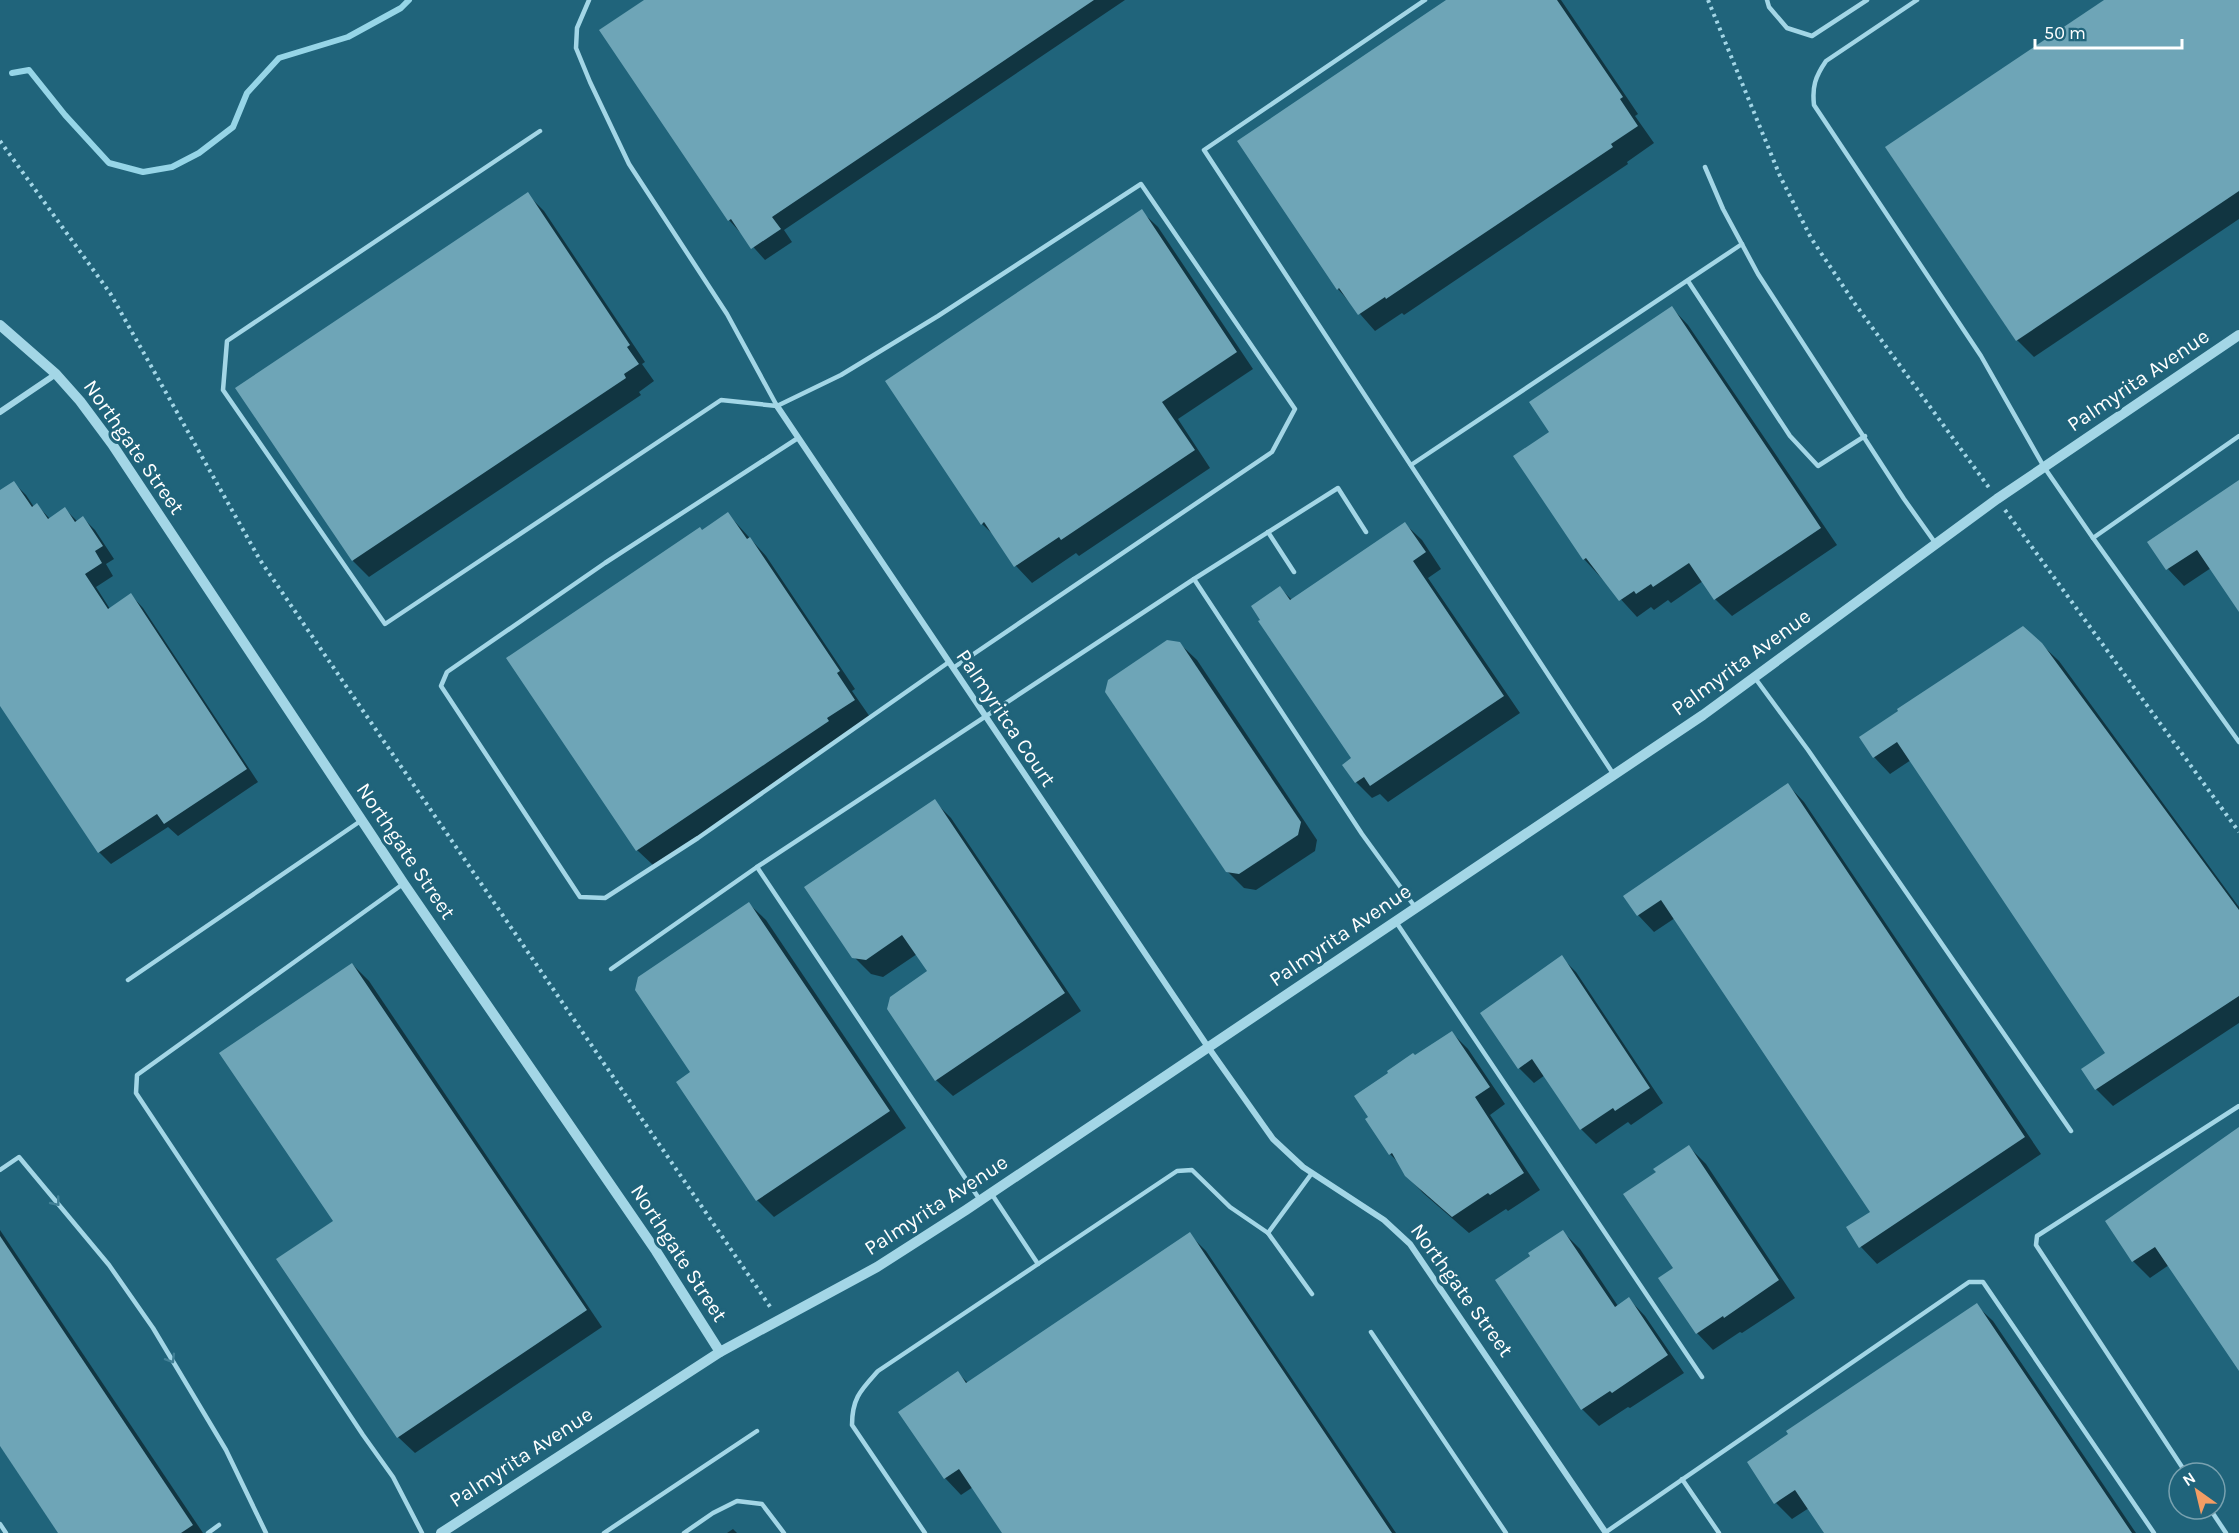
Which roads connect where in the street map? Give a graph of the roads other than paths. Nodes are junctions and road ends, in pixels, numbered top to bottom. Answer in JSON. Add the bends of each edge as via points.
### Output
{"nodes":[{"id":1,"x":589,"y":0,"type":"edge"},
{"id":2,"x":1425,"y":0,"type":"edge"},
{"id":3,"x":1767,"y":0,"type":"edge"},
{"id":4,"x":1867,"y":0,"type":"edge"},
{"id":5,"x":1917,"y":0,"type":"edge"},
{"id":6,"x":540,"y":131,"type":"dead end"},
{"id":7,"x":1705,"y":167,"type":"dead end"},
{"id":8,"x":1742,"y":244,"type":"junction"},
{"id":9,"x":1688,"y":281,"type":"junction"},
{"id":10,"x":0,"y":326,"type":"edge"},
{"id":11,"x":2239,"y":335,"type":"edge"},
{"id":12,"x":56,"y":374,"type":"junction"},
{"id":13,"x":777,"y":406,"type":"junction"},
{"id":14,"x":0,"y":412,"type":"edge"},
{"id":15,"x":1865,"y":436,"type":"junction"},
{"id":16,"x":2239,"y":436,"type":"edge"},
{"id":17,"x":798,"y":438,"type":"junction"},
{"id":18,"x":1411,"y":465,"type":"junction"},
{"id":19,"x":2044,"y":467,"type":"junction"},
{"id":20,"x":1268,"y":532,"type":"junction"},
{"id":21,"x":1366,"y":532,"type":"dead end"},
{"id":22,"x":2093,"y":538,"type":"junction"},
{"id":23,"x":1936,"y":544,"type":"junction"},
{"id":24,"x":1294,"y":572,"type":"dead end"},
{"id":25,"x":1194,"y":579,"type":"junction"},
{"id":26,"x":951,"y":665,"type":"junction"},
{"id":27,"x":1755,"y":677,"type":"junction"},
{"id":28,"x":985,"y":716,"type":"junction"},
{"id":29,"x":2239,"y":742,"type":"edge"},
{"id":30,"x":1614,"y":775,"type":"junction"},
{"id":31,"x":362,"y":820,"type":"junction"},
{"id":32,"x":757,"y":867,"type":"junction"},
{"id":33,"x":404,"y":884,"type":"junction"},
{"id":34,"x":1415,"y":908,"type":"junction"},
{"id":35,"x":1396,"y":922,"type":"junction"},
{"id":36,"x":611,"y":969,"type":"dead end"},
{"id":37,"x":128,"y":980,"type":"dead end"},
{"id":38,"x":1208,"y":1047,"type":"junction"},
{"id":39,"x":2239,"y":1106,"type":"edge"},
{"id":40,"x":2071,"y":1131,"type":"dead end"},
{"id":41,"x":0,"y":1170,"type":"edge"},
{"id":42,"x":1312,"y":1173,"type":"junction"},
{"id":43,"x":991,"y":1193,"type":"junction"},
{"id":44,"x":980,"y":1200,"type":"junction"},
{"id":45,"x":1268,"y":1233,"type":"junction"},
{"id":46,"x":1038,"y":1264,"type":"junction"},
{"id":47,"x":1312,"y":1294,"type":"dead end"},
{"id":48,"x":1371,"y":1332,"type":"dead end"},
{"id":49,"x":720,"y":1352,"type":"junction"},
{"id":50,"x":1702,"y":1377,"type":"dead end"},
{"id":51,"x":757,"y":1431,"type":"dead end"},
{"id":52,"x":2178,"y":1461,"type":"edge"},
{"id":53,"x":1682,"y":1479,"type":"junction"},
{"id":54,"x":0,"y":1524,"type":"edge"},
{"id":55,"x":219,"y":1526,"type":"dead end"},
{"id":56,"x":6,"y":1533,"type":"edge"},
{"id":57,"x":208,"y":1533,"type":"edge"},
{"id":58,"x":266,"y":1533,"type":"edge"},
{"id":59,"x":422,"y":1533,"type":"edge"},
{"id":60,"x":441,"y":1533,"type":"edge"},
{"id":61,"x":604,"y":1533,"type":"edge"},
{"id":62,"x":684,"y":1533,"type":"edge"},
{"id":63,"x":784,"y":1533,"type":"edge"},
{"id":64,"x":925,"y":1533,"type":"edge"},
{"id":65,"x":1506,"y":1533,"type":"edge"},
{"id":66,"x":1606,"y":1533,"type":"edge"},
{"id":67,"x":1719,"y":1533,"type":"edge"},
{"id":68,"x":2154,"y":1533,"type":"edge"}],
"edges":[{"from":1,"to":13,"type":"lane","via":[[577,28],[576,48],[590,82],[629,164],[727,314]]},
{"from":2,"to":18,"type":"lane","via":[[1204,150]]},
{"from":3,"to":4,"type":"lane","via":[[1787,28],[1812,36]]},
{"from":5,"to":19,"type":"lane","via":[[1826,61],[1812,87],[1814,105],[1981,356]]},
{"from":6,"to":13,"type":"lane","via":[[226,341],[223,390],[385,624],[721,400]]},
{"from":7,"to":8,"type":"lane"},
{"from":8,"to":9,"type":"lane"},
{"from":8,"to":15,"type":"lane","via":[[1786,319]]},
{"from":9,"to":15,"type":"lane","via":[[1791,436],[1818,466]]},
{"from":9,"to":18,"type":"lane"},
{"from":10,"to":12,"type":"street","name":"Northgate Street"},
{"from":11,"to":19,"type":"street","name":"Palmyrita Avenue"},
{"from":12,"to":14,"type":"street"},
{"from":12,"to":31,"type":"street","name":"Northgate Street","via":[[112,444]]},
{"from":13,"to":17,"type":"street","name":"Palmyritca Court"},
{"from":13,"to":26,"type":"lane","via":[[841,375],[938,316],[1141,184],[1295,409],[1272,452]]},
{"from":15,"to":23,"type":"lane"},
{"from":16,"to":22,"type":"lane"},
{"from":17,"to":26,"type":"street","name":"Palmyritca Court"},
{"from":17,"to":26,"type":"lane","via":[[605,563],[447,672],[441,686],[580,897],[604,898]]},
{"from":18,"to":30,"type":"lane"},
{"from":19,"to":22,"type":"lane"},
{"from":19,"to":23,"type":"street","name":"Palmyrita Avenue"},
{"from":20,"to":21,"type":"lane","via":[[1338,488]]},
{"from":20,"to":24,"type":"lane"},
{"from":20,"to":25,"type":"lane"},
{"from":22,"to":29,"type":"lane"},
{"from":23,"to":27,"type":"street","name":"Palmyrita Avenue"},
{"from":25,"to":28,"type":"lane"},
{"from":25,"to":34,"type":"lane"},
{"from":26,"to":28,"type":"street","name":"Palmyritca Court"},
{"from":27,"to":30,"type":"street","name":"Palmyrita Avenue"},
{"from":27,"to":40,"type":"lane"},
{"from":28,"to":32,"type":"lane"},
{"from":28,"to":38,"type":"street","name":"Palmyritca Court"},
{"from":30,"to":34,"type":"street","name":"Palmyrita Avenue"},
{"from":31,"to":33,"type":"street","name":"Northgate Street"},
{"from":31,"to":37,"type":"lane"},
{"from":32,"to":36,"type":"lane"},
{"from":32,"to":44,"type":"lane"},
{"from":33,"to":49,"type":"street","name":"Northgate Street","via":[[656,1251]]},
{"from":33,"to":59,"type":"lane","via":[[137,1075],[136,1093],[393,1477]]},
{"from":34,"to":35,"type":"street","name":"Palmyrita Avenue"},
{"from":35,"to":38,"type":"street","name":"Palmyrita Avenue"},
{"from":35,"to":50,"type":"lane"},
{"from":38,"to":42,"type":"street","name":"Northgate Street","via":[[1273,1139]]},
{"from":38,"to":43,"type":"street","name":"Palmyrita Avenue"},
{"from":39,"to":52,"type":"lane","via":[[2037,1236],[2036,1245]]},
{"from":41,"to":58,"type":"lane","one_way":true,"via":[[19,1157],[109,1265],[226,1450]]},
{"from":42,"to":45,"type":"lane"},
{"from":42,"to":66,"type":"street","name":"Northgate Street","via":[[1384,1220],[1410,1244]]},
{"from":43,"to":44,"type":"street","name":"Palmyrita Avenue"},
{"from":43,"to":46,"type":"lane"},
{"from":44,"to":49,"type":"street","name":"Palmyrita Avenue","via":[[877,1267]]},
{"from":45,"to":46,"type":"lane","via":[[1230,1207],[1192,1170],[1177,1171]]},
{"from":45,"to":47,"type":"lane"},
{"from":46,"to":64,"type":"lane","via":[[878,1371],[858,1394],[852,1409],[852,1425]]},
{"from":48,"to":65,"type":"lane"},
{"from":49,"to":60,"type":"street","name":"Palmyrita Avenue"},
{"from":51,"to":61,"type":"lane"},
{"from":53,"to":66,"type":"lane"},
{"from":53,"to":67,"type":"lane"},
{"from":53,"to":68,"type":"lane","via":[[1969,1282],[1983,1282]]},
{"from":54,"to":56,"type":"lane"},
{"from":55,"to":57,"type":"lane"},
{"from":62,"to":63,"type":"lane","via":[[737,1501],[762,1504]]}]}
